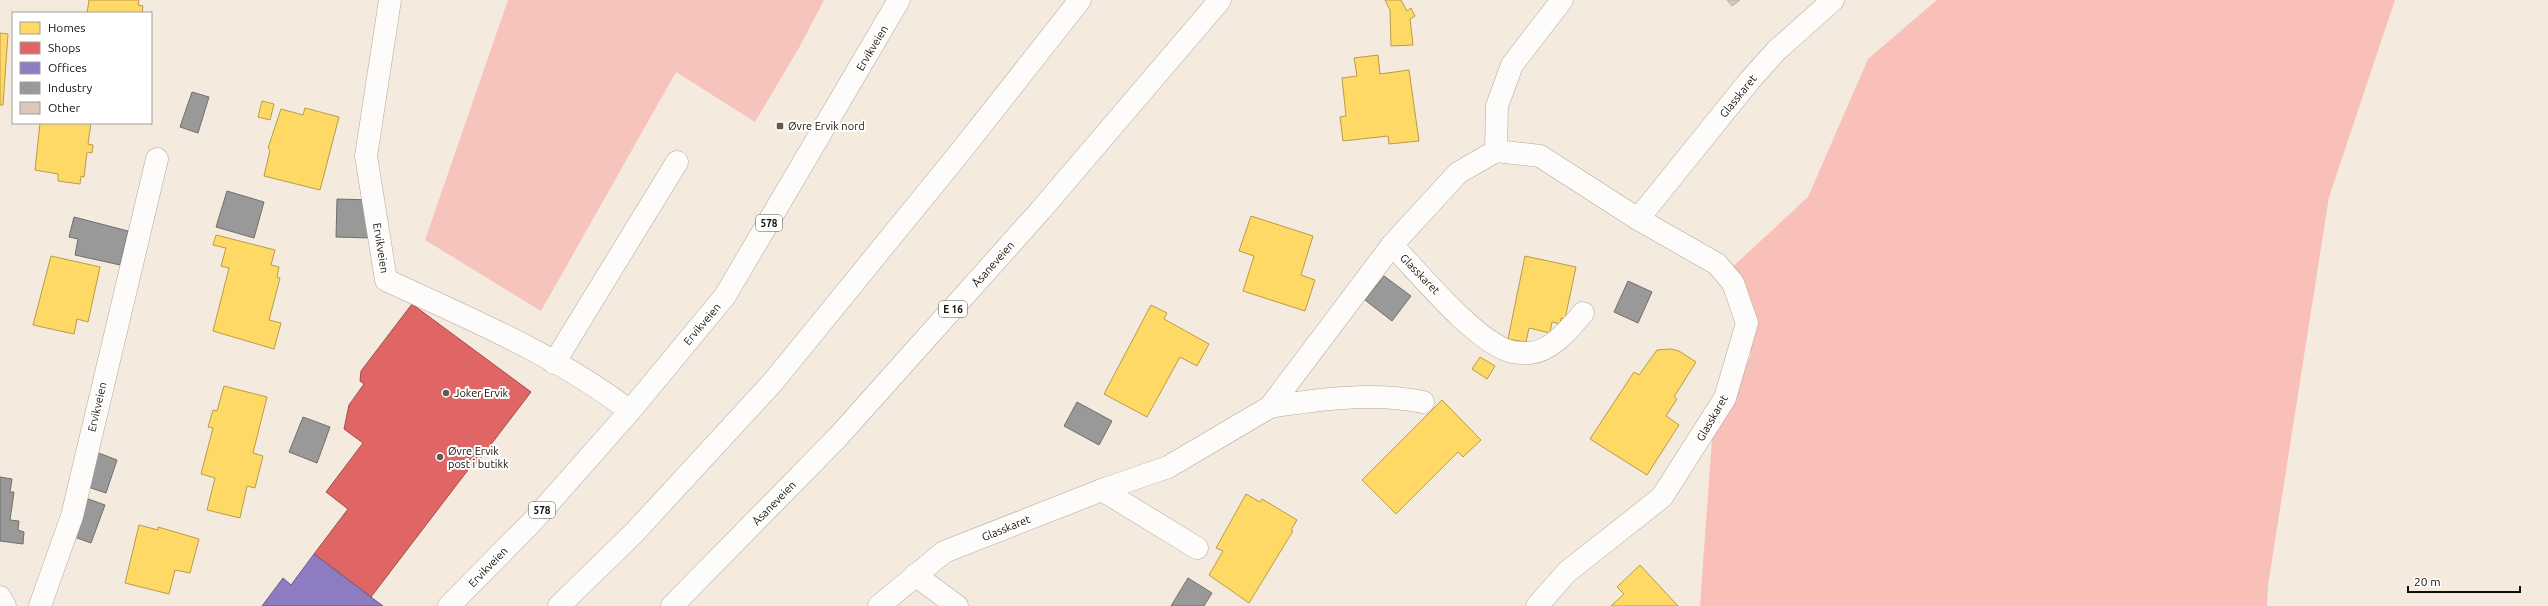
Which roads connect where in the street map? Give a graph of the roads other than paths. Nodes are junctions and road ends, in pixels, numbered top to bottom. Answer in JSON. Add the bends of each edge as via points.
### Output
{"nodes":[{"id":1,"x":390,"y":0,"type":"edge"},
{"id":2,"x":899,"y":0,"type":"edge"},
{"id":3,"x":1080,"y":0,"type":"edge"},
{"id":4,"x":1220,"y":0,"type":"edge"},
{"id":5,"x":1833,"y":0,"type":"edge"},
{"id":6,"x":1559,"y":1,"type":"edge"},
{"id":7,"x":1496,"y":152,"type":"junction"},
{"id":8,"x":157,"y":159,"type":"dead end"},
{"id":9,"x":677,"y":162,"type":"dead end"},
{"id":10,"x":1638,"y":219,"type":"junction"},
{"id":11,"x":1392,"y":245,"type":"junction"},
{"id":12,"x":1583,"y":313,"type":"dead end"},
{"id":13,"x":554,"y":363,"type":"junction"},
{"id":14,"x":1423,"y":402,"type":"dead end"},
{"id":15,"x":1270,"y":407,"type":"junction"},
{"id":16,"x":630,"y":411,"type":"junction"},
{"id":17,"x":1102,"y":490,"type":"junction"},
{"id":18,"x":1196,"y":548,"type":"dead end"},
{"id":19,"x":915,"y":574,"type":"junction"},
{"id":20,"x":0,"y":597,"type":"edge"},
{"id":21,"x":5,"y":606,"type":"edge"},
{"id":22,"x":40,"y":606,"type":"edge"},
{"id":23,"x":449,"y":606,"type":"edge"},
{"id":24,"x":558,"y":606,"type":"edge"},
{"id":25,"x":672,"y":606,"type":"edge"},
{"id":26,"x":879,"y":606,"type":"edge"},
{"id":27,"x":957,"y":606,"type":"edge"},
{"id":28,"x":1537,"y":606,"type":"edge"}],
"edges":[{"from":1,"to":13,"type":"main road","name":"Ervikveien","via":[[366,156],[386,280],[518,342]]},
{"from":2,"to":16,"type":"main road","name":"Ervikveien","number":"578","via":[[725,296]]},
{"from":3,"to":24,"type":"main road","via":[[774,382],[634,533]]},
{"from":4,"to":25,"type":"main road","name":"Åsaneveien","number":"E 16","via":[[1040,212],[837,438]]},
{"from":5,"to":10,"type":"main road","name":"Glasskaret","via":[[1776,52],[1750,80]]},
{"from":6,"to":7,"type":"main road","via":[[1512,65],[1497,106]]},
{"from":7,"to":10,"type":"main road","name":"Glasskaret","via":[[1540,156]]},
{"from":7,"to":11,"type":"main road","name":"Glasskaret","via":[[1458,173]]},
{"from":8,"to":22,"type":"main road","name":"Ervikveien","via":[[72,516]]},
{"from":9,"to":13,"type":"main road"},
{"from":10,"to":28,"type":"main road","name":"Glasskaret","via":[[1717,264],[1733,283],[1747,323],[1725,398],[1662,496],[1567,572]]},
{"from":11,"to":12,"type":"main road","name":"Glasskaret","via":[[1482,336],[1510,352],[1532,353],[1550,344],[1565,334]]},
{"from":11,"to":15,"type":"main road","name":"Glasskaret"},
{"from":13,"to":16,"type":"main road","name":"Ervikveien","via":[[603,390]]},
{"from":14,"to":15,"type":"main road","name":"Glasskaret","via":[[1406,398],[1323,399]]},
{"from":15,"to":17,"type":"main road","name":"Glasskaret","via":[[1168,466]]},
{"from":16,"to":23,"type":"main road","name":"Ervikveien","number":"578","via":[[532,522]]},
{"from":17,"to":18,"type":"main road"},
{"from":17,"to":19,"type":"main road","name":"Glasskaret","via":[[944,552]]},
{"from":19,"to":26,"type":"main road","name":"Glasskaret"},
{"from":19,"to":27,"type":"main road"},
{"from":20,"to":21,"type":"main road"}]}
